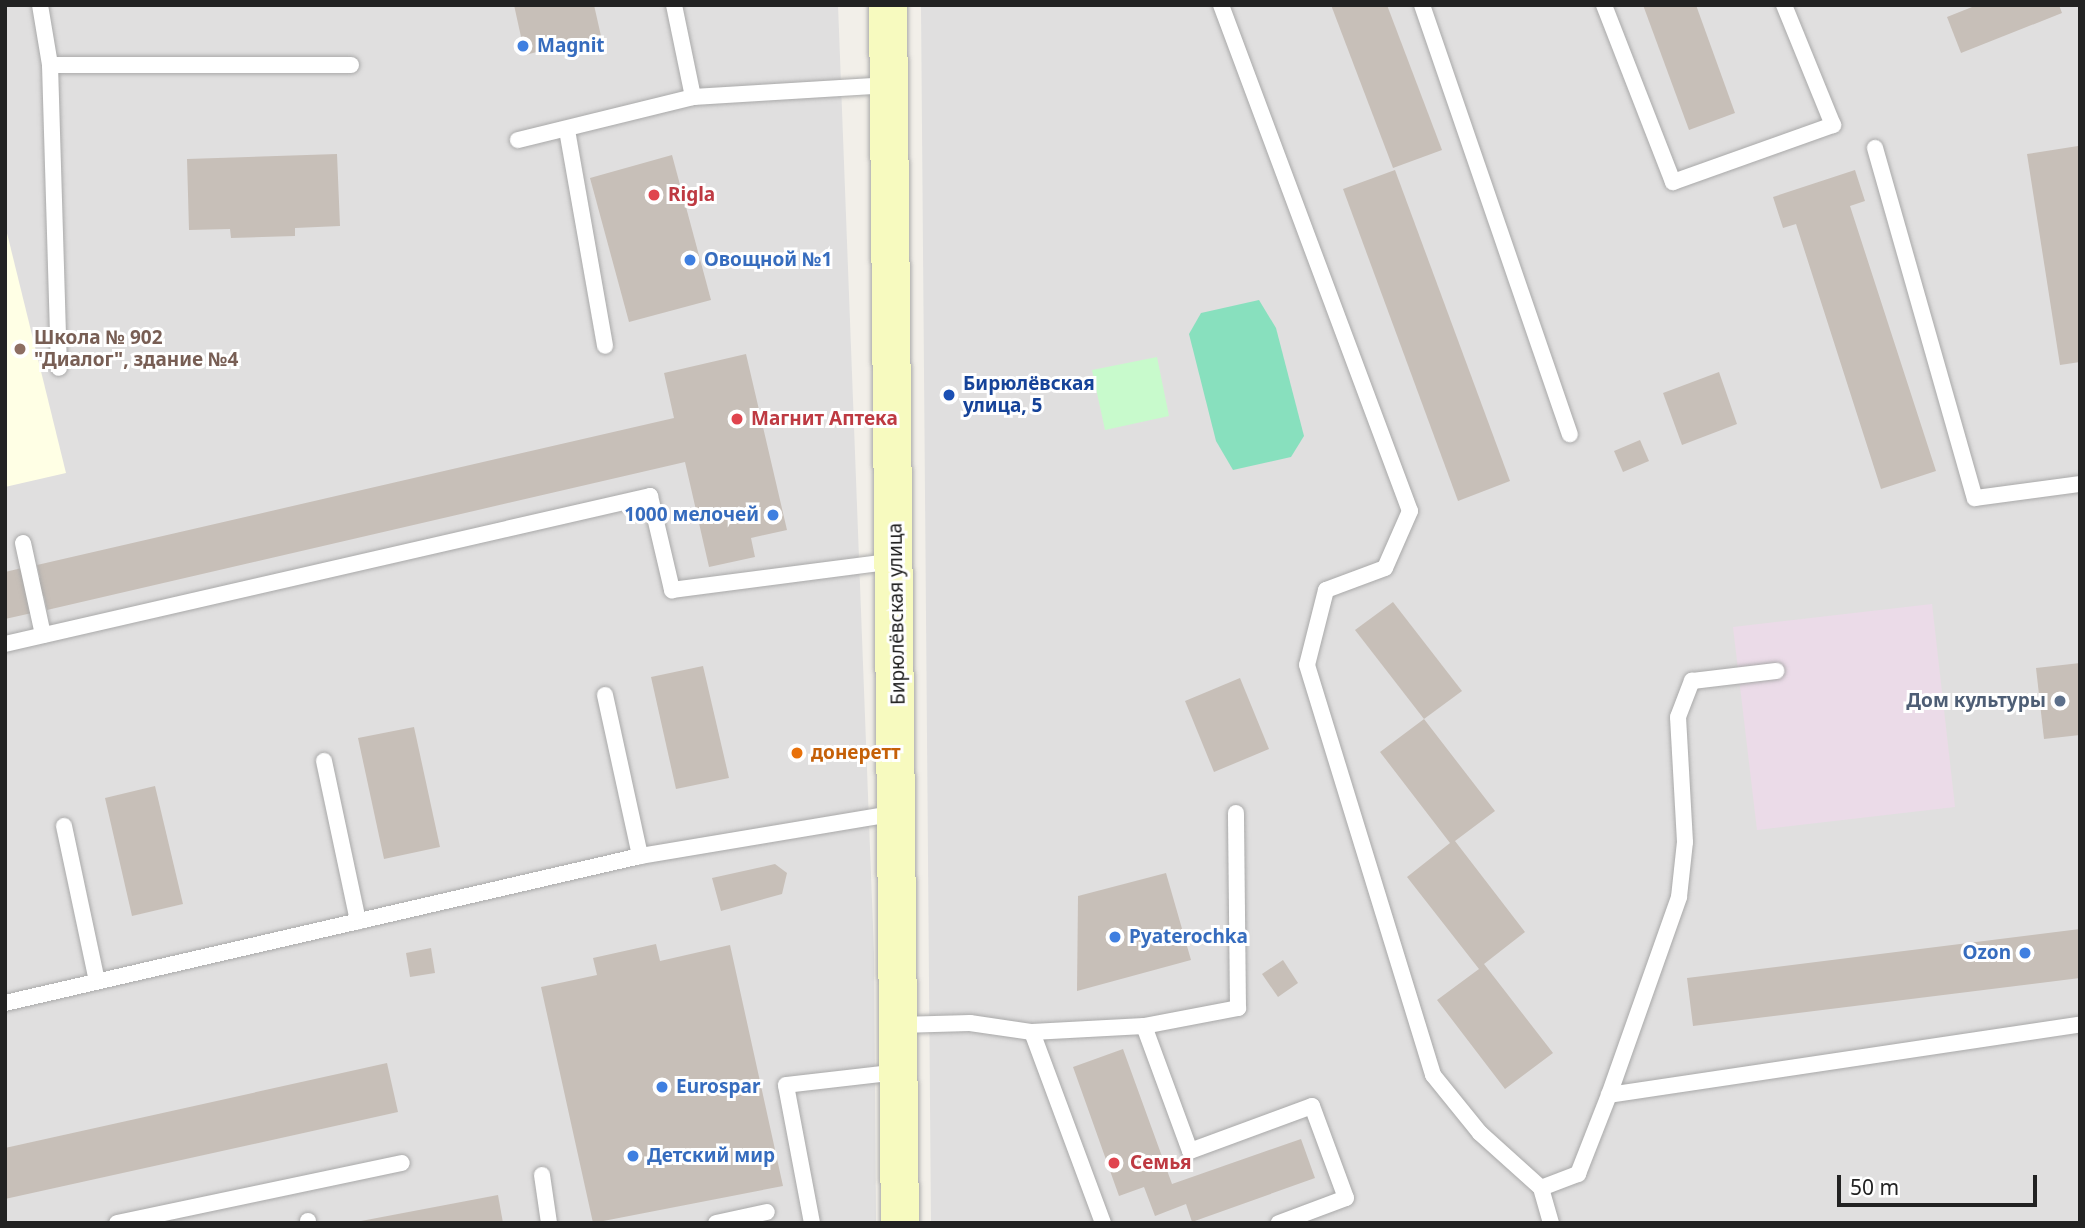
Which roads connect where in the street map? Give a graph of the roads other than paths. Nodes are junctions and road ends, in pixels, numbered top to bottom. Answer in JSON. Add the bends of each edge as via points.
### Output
{"nodes":[{"id":1,"x":40,"y":5,"type":"edge"},
{"id":2,"x":674,"y":5,"type":"edge"},
{"id":3,"x":888,"y":5,"type":"edge"},
{"id":4,"x":1220,"y":5,"type":"edge"},
{"id":5,"x":1422,"y":5,"type":"edge"},
{"id":6,"x":1604,"y":5,"type":"edge"},
{"id":7,"x":1784,"y":5,"type":"edge"},
{"id":8,"x":50,"y":65,"type":"junction"},
{"id":9,"x":351,"y":65,"type":"dead end"},
{"id":10,"x":890,"y":85,"type":"junction"},
{"id":11,"x":693,"y":97,"type":"junction"},
{"id":12,"x":567,"y":130,"type":"junction"},
{"id":13,"x":519,"y":140,"type":"dead end"},
{"id":14,"x":1875,"y":148,"type":"dead end"},
{"id":15,"x":605,"y":346,"type":"dead end"},
{"id":16,"x":59,"y":368,"type":"dead end"},
{"id":17,"x":1570,"y":433,"type":"dead end"},
{"id":18,"x":2080,"y":484,"type":"edge"},
{"id":19,"x":23,"y":543,"type":"dead end"},
{"id":20,"x":896,"y":561,"type":"junction"},
{"id":21,"x":43,"y":635,"type":"junction"},
{"id":22,"x":5,"y":644,"type":"edge"},
{"id":23,"x":1776,"y":671,"type":"dead end"},
{"id":24,"x":605,"y":695,"type":"dead end"},
{"id":25,"x":324,"y":761,"type":"dead end"},
{"id":26,"x":900,"y":812,"type":"junction"},
{"id":27,"x":1236,"y":813,"type":"dead end"},
{"id":28,"x":64,"y":827,"type":"dead end"},
{"id":29,"x":640,"y":856,"type":"junction"},
{"id":30,"x":358,"y":921,"type":"junction"},
{"id":31,"x":97,"y":981,"type":"junction"},
{"id":32,"x":5,"y":1003,"type":"edge"},
{"id":33,"x":899,"y":1025,"type":"junction"},
{"id":34,"x":2080,"y":1025,"type":"edge"},
{"id":35,"x":1144,"y":1026,"type":"junction"},
{"id":36,"x":1032,"y":1032,"type":"junction"},
{"id":37,"x":899,"y":1072,"type":"junction"},
{"id":38,"x":1609,"y":1095,"type":"junction"},
{"id":39,"x":402,"y":1163,"type":"dead end"},
{"id":40,"x":542,"y":1175,"type":"dead end"},
{"id":41,"x":1541,"y":1188,"type":"junction"},
{"id":42,"x":766,"y":1212,"type":"dead end"},
{"id":43,"x":117,"y":1223,"type":"edge"},
{"id":44,"x":549,"y":1223,"type":"edge"},
{"id":45,"x":716,"y":1223,"type":"edge"},
{"id":46,"x":812,"y":1223,"type":"edge"},
{"id":47,"x":900,"y":1223,"type":"edge"},
{"id":48,"x":1103,"y":1223,"type":"edge"},
{"id":49,"x":1279,"y":1223,"type":"edge"},
{"id":50,"x":1551,"y":1223,"type":"edge"}],
"edges":[{"from":1,"to":8,"type":"lane"},
{"from":2,"to":11,"type":"lane"},
{"from":3,"to":10,"type":"street","name":"Бирюлёвская улица"},
{"from":4,"to":41,"type":"lane","via":[[1410,511],[1385,568],[1326,590],[1307,665],[1433,1075],[1480,1133]]},
{"from":5,"to":17,"type":"lane"},
{"from":6,"to":7,"type":"lane","via":[[1673,182],[1833,125]]},
{"from":8,"to":9,"type":"lane"},
{"from":8,"to":16,"type":"lane"},
{"from":10,"to":11,"type":"lane"},
{"from":10,"to":20,"type":"street","name":"Бирюлёвская улица"},
{"from":11,"to":12,"type":"lane"},
{"from":12,"to":13,"type":"lane"},
{"from":12,"to":15,"type":"lane"},
{"from":14,"to":18,"type":"lane","via":[[1975,498]]},
{"from":19,"to":21,"type":"lane"},
{"from":20,"to":21,"type":"lane","via":[[672,590],[650,496]]},
{"from":20,"to":26,"type":"street","name":"Бирюлёвская улица"},
{"from":21,"to":22,"type":"lane"},
{"from":23,"to":38,"type":"lane","via":[[1692,681],[1678,717],[1685,842],[1679,897]]},
{"from":24,"to":29,"type":"lane"},
{"from":25,"to":30,"type":"lane"},
{"from":26,"to":29,"type":"lane"},
{"from":26,"to":33,"type":"street","name":"Бирюлёвская улица"},
{"from":27,"to":35,"type":"lane","via":[[1238,1008]]},
{"from":28,"to":31,"type":"lane"},
{"from":29,"to":30,"type":"lane"},
{"from":30,"to":31,"type":"lane"},
{"from":31,"to":32,"type":"lane"},
{"from":33,"to":36,"type":"lane","via":[[970,1023]]},
{"from":33,"to":37,"type":"street","name":"Бирюлёвская улица"},
{"from":34,"to":38,"type":"lane"},
{"from":35,"to":36,"type":"lane"},
{"from":35,"to":49,"type":"lane","via":[[1190,1151],[1312,1106],[1346,1198]]},
{"from":36,"to":48,"type":"lane"},
{"from":37,"to":46,"type":"lane","via":[[786,1084]]},
{"from":37,"to":47,"type":"street","name":"Бирюлёвская улица"},
{"from":38,"to":41,"type":"lane","via":[[1578,1174]]},
{"from":39,"to":43,"type":"lane"},
{"from":40,"to":44,"type":"lane"},
{"from":41,"to":50,"type":"lane"},
{"from":42,"to":45,"type":"lane"}]}
